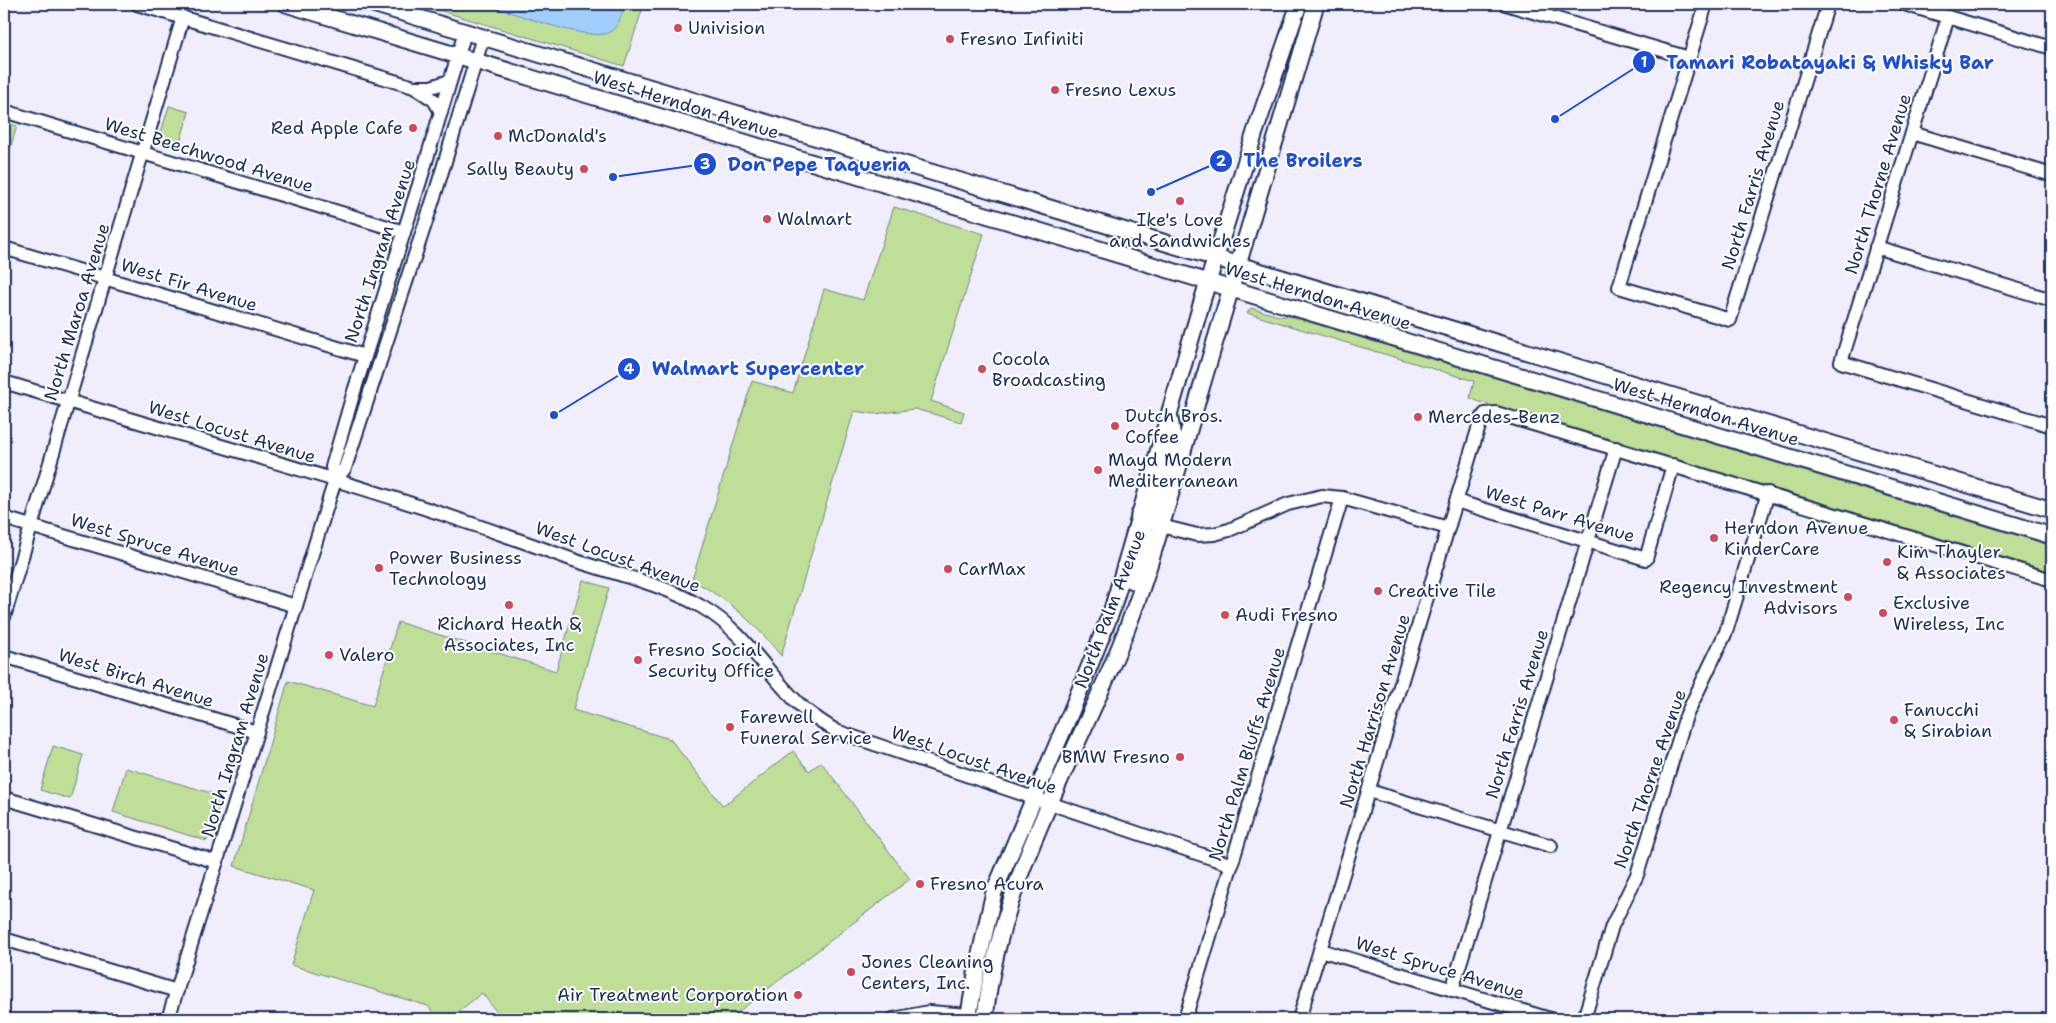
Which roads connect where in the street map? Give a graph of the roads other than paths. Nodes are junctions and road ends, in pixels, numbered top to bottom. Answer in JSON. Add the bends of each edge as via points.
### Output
{"nodes":[{"id":1,"x":138,"y":4,"type":"edge"},
{"id":2,"x":286,"y":4,"type":"edge"},
{"id":3,"x":373,"y":4,"type":"edge"},
{"id":4,"x":1299,"y":4,"type":"edge"},
{"id":5,"x":1316,"y":4,"type":"edge"},
{"id":6,"x":1506,"y":4,"type":"edge"},
{"id":7,"x":1706,"y":4,"type":"edge"},
{"id":8,"x":1828,"y":4,"type":"edge"},
{"id":9,"x":1904,"y":4,"type":"edge"},
{"id":10,"x":1310,"y":11,"type":"edge"},
{"id":11,"x":183,"y":17,"type":"junction"},
{"id":12,"x":1948,"y":17,"type":"junction"},
{"id":13,"x":465,"y":32,"type":"junction"},
{"id":14,"x":483,"y":37,"type":"junction"},
{"id":15,"x":2052,"y":48,"type":"edge"},
{"id":16,"x":458,"y":56,"type":"junction"},
{"id":17,"x":1690,"y":58,"type":"junction"},
{"id":18,"x":476,"y":61,"type":"junction"},
{"id":19,"x":450,"y":81,"type":"junction"},
{"id":20,"x":414,"y":86,"type":"junction"},
{"id":21,"x":4,"y":111,"type":"edge"},
{"id":22,"x":441,"y":112,"type":"junction"},
{"id":23,"x":1912,"y":132,"type":"junction"},
{"id":24,"x":142,"y":153,"type":"junction"},
{"id":25,"x":2052,"y":175,"type":"edge"},
{"id":26,"x":422,"y":178,"type":"junction"},
{"id":27,"x":404,"y":232,"type":"junction"},
{"id":28,"x":1876,"y":247,"type":"junction"},
{"id":29,"x":4,"y":248,"type":"edge"},
{"id":30,"x":1216,"y":258,"type":"junction"},
{"id":31,"x":411,"y":265,"type":"junction"},
{"id":32,"x":1239,"y":265,"type":"junction"},
{"id":33,"x":105,"y":278,"type":"junction"},
{"id":34,"x":1208,"y":282,"type":"junction"},
{"id":35,"x":1230,"y":290,"type":"junction"},
{"id":36,"x":2052,"y":300,"type":"edge"},
{"id":37,"x":365,"y":356,"type":"junction"},
{"id":38,"x":4,"y":382,"type":"edge"},
{"id":39,"x":68,"y":401,"type":"junction"},
{"id":40,"x":1169,"y":412,"type":"junction"},
{"id":41,"x":2052,"y":426,"type":"edge"},
{"id":42,"x":1616,"y":448,"type":"junction"},
{"id":43,"x":1673,"y":465,"type":"junction"},
{"id":44,"x":335,"y":481,"type":"junction"},
{"id":45,"x":1768,"y":493,"type":"junction"},
{"id":46,"x":1342,"y":498,"type":"junction"},
{"id":47,"x":1456,"y":501,"type":"junction"},
{"id":48,"x":2052,"y":510,"type":"edge"},
{"id":49,"x":1139,"y":515,"type":"junction"},
{"id":50,"x":4,"y":518,"type":"edge"},
{"id":51,"x":31,"y":526,"type":"junction"},
{"id":52,"x":1161,"y":526,"type":"junction"},
{"id":53,"x":1448,"y":528,"type":"junction"},
{"id":54,"x":2052,"y":536,"type":"edge"},
{"id":55,"x":1588,"y":541,"type":"junction"},
{"id":56,"x":2052,"y":580,"type":"edge"},
{"id":57,"x":296,"y":606,"type":"junction"},
{"id":58,"x":4,"y":617,"type":"edge"},
{"id":59,"x":1126,"y":628,"type":"junction"},
{"id":60,"x":4,"y":656,"type":"edge"},
{"id":61,"x":257,"y":732,"type":"junction"},
{"id":62,"x":1369,"y":790,"type":"junction"},
{"id":63,"x":4,"y":798,"type":"edge"},
{"id":64,"x":1032,"y":798,"type":"junction"},
{"id":65,"x":1048,"y":803,"type":"junction"},
{"id":66,"x":1499,"y":831,"type":"junction"},
{"id":67,"x":1551,"y":846,"type":"dead end"},
{"id":68,"x":217,"y":862,"type":"junction"},
{"id":69,"x":1232,"y":865,"type":"junction"},
{"id":70,"x":4,"y":939,"type":"edge"},
{"id":71,"x":1320,"y":950,"type":"junction"},
{"id":72,"x":1452,"y":990,"type":"junction"},
{"id":73,"x":177,"y":991,"type":"junction"},
{"id":74,"x":971,"y":1018,"type":"edge"},
{"id":75,"x":168,"y":1019,"type":"edge"},
{"id":76,"x":893,"y":1019,"type":"edge"},
{"id":77,"x":985,"y":1019,"type":"edge"},
{"id":78,"x":1185,"y":1019,"type":"edge"},
{"id":79,"x":1299,"y":1019,"type":"edge"},
{"id":80,"x":1550,"y":1019,"type":"edge"},
{"id":81,"x":1584,"y":1019,"type":"edge"}],
"edges":[{"from":1,"to":11,"type":"street"},
{"from":2,"to":16,"type":"main road","name":"West Herndon Avenue"},
{"from":3,"to":13,"type":"main road","name":"West Herndon Avenue"},
{"from":4,"to":30,"type":"main road","name":"North Palm Avenue","via":[[1254,132]]},
{"from":5,"to":10,"type":"main road","name":"North Palm Avenue"},
{"from":6,"to":17,"type":"street"},
{"from":7,"to":17,"type":"street"},
{"from":8,"to":17,"type":"street","name":"North Farris Avenue","via":[[1730,320],[1619,287]]},
{"from":9,"to":12,"type":"street"},
{"from":10,"to":32,"type":"main road","name":"North Palm Avenue"},
{"from":11,"to":20,"type":"street"},
{"from":11,"to":24,"type":"street","name":"North Maroa Avenue"},
{"from":12,"to":15,"type":"street"},
{"from":12,"to":23,"type":"street","name":"North Thorne Avenue"},
{"from":13,"to":14,"type":"main road","name":"West Herndon Avenue"},
{"from":13,"to":16,"type":"street","name":"North Ingram Avenue"},
{"from":14,"to":18,"type":"street","name":"North Ingram Avenue"},
{"from":14,"to":30,"type":"main road","name":"West Herndon Avenue"},
{"from":16,"to":18,"type":"main road","name":"West Herndon Avenue"},
{"from":16,"to":19,"type":"street","name":"North Ingram Avenue"},
{"from":18,"to":31,"type":"street","name":"North Ingram Avenue"},
{"from":18,"to":34,"type":"main road","name":"West Herndon Avenue"},
{"from":19,"to":20,"type":"street","via":[[431,87]]},
{"from":19,"to":22,"type":"street","name":"North Ingram Avenue"},
{"from":20,"to":22,"type":"street","via":[[434,100]]},
{"from":21,"to":24,"type":"street","name":"West Beechwood Avenue"},
{"from":22,"to":26,"type":"street","name":"North Ingram Avenue"},
{"from":23,"to":25,"type":"street"},
{"from":23,"to":28,"type":"street","name":"North Thorne Avenue"},
{"from":24,"to":27,"type":"street","name":"West Beechwood Avenue"},
{"from":24,"to":33,"type":"street","name":"North Maroa Avenue"},
{"from":26,"to":27,"type":"street","name":"North Ingram Avenue"},
{"from":26,"to":31,"type":"street","via":[[423,194],[406,251],[407,262]]},
{"from":27,"to":37,"type":"street","name":"North Ingram Avenue"},
{"from":28,"to":36,"type":"street"},
{"from":28,"to":41,"type":"street","name":"North Thorne Avenue","via":[[1840,362]]},
{"from":29,"to":33,"type":"street","name":"West Fir Avenue"},
{"from":30,"to":32,"type":"main road","name":"West Herndon Avenue"},
{"from":30,"to":34,"type":"main road","name":"North Palm Avenue"},
{"from":31,"to":44,"type":"street","name":"North Ingram Avenue","via":[[345,468]]},
{"from":32,"to":35,"type":"main road","name":"North Palm Avenue"},
{"from":32,"to":48,"type":"main road","name":"West Herndon Avenue"},
{"from":33,"to":37,"type":"street","name":"West Fir Avenue"},
{"from":33,"to":39,"type":"street","name":"North Maroa Avenue"},
{"from":34,"to":35,"type":"main road","name":"West Herndon Avenue"},
{"from":34,"to":40,"type":"main road","name":"North Palm Avenue"},
{"from":35,"to":52,"type":"main road","name":"North Palm Avenue"},
{"from":35,"to":54,"type":"main road","name":"West Herndon Avenue"},
{"from":37,"to":44,"type":"street","name":"North Ingram Avenue","via":[[332,466]]},
{"from":38,"to":39,"type":"street","name":"West Locust Avenue"},
{"from":39,"to":44,"type":"street","name":"West Locust Avenue"},
{"from":39,"to":51,"type":"street","name":"North Maroa Avenue"},
{"from":40,"to":49,"type":"main road","name":"North Palm Avenue"},
{"from":40,"to":52,"type":"main road","via":[[1173,438],[1153,514]]},
{"from":42,"to":43,"type":"street"},
{"from":42,"to":47,"type":"street","name":"North Harrison Avenue","via":[[1496,413],[1485,414]]},
{"from":42,"to":55,"type":"street","name":"North Farris Avenue"},
{"from":43,"to":45,"type":"street"},
{"from":43,"to":55,"type":"street","name":"West Parr Avenue","via":[[1646,559]]},
{"from":44,"to":57,"type":"street","name":"North Ingram Avenue"},
{"from":44,"to":64,"type":"street","name":"West Locust Avenue","via":[[480,526],[680,595],[733,629],[800,706],[836,731]]},
{"from":45,"to":56,"type":"street"},
{"from":45,"to":81,"type":"street","name":"North Thorne Avenue","via":[[1726,632],[1686,716],[1637,875],[1612,926]]},
{"from":46,"to":52,"type":"street","via":[[1322,496],[1301,500],[1229,530],[1207,535],[1188,534]]},
{"from":46,"to":53,"type":"street"},
{"from":46,"to":69,"type":"street","name":"North Palm Bluffs Avenue"},
{"from":47,"to":53,"type":"street","name":"North Harrison Avenue"},
{"from":47,"to":55,"type":"street","name":"West Parr Avenue"},
{"from":49,"to":59,"type":"main road","via":[[1146,535],[1124,613]]},
{"from":49,"to":64,"type":"main road","name":"North Palm Avenue","via":[[1112,610]]},
{"from":50,"to":51,"type":"street","name":"West Spruce Avenue"},
{"from":51,"to":57,"type":"street","name":"West Spruce Avenue"},
{"from":51,"to":58,"type":"street","name":"North Maroa Avenue"},
{"from":52,"to":59,"type":"main road","name":"North Palm Avenue"},
{"from":53,"to":62,"type":"street","name":"North Harrison Avenue"},
{"from":55,"to":66,"type":"street","name":"North Farris Avenue"},
{"from":57,"to":61,"type":"street","name":"North Ingram Avenue"},
{"from":59,"to":65,"type":"main road","name":"North Palm Avenue"},
{"from":60,"to":61,"type":"street","name":"West Birch Avenue"},
{"from":61,"to":68,"type":"street","name":"North Ingram Avenue"},
{"from":62,"to":66,"type":"street"},
{"from":62,"to":71,"type":"street","name":"North Harrison Avenue"},
{"from":63,"to":68,"type":"street"},
{"from":64,"to":65,"type":"street","name":"West Locust Avenue"},
{"from":64,"to":74,"type":"main road","name":"North Palm Avenue","via":[[994,892]]},
{"from":65,"to":69,"type":"street","name":"West Locust Avenue"},
{"from":65,"to":77,"type":"main road","name":"North Palm Avenue","via":[[1009,905],[994,960]]},
{"from":66,"to":67,"type":"street"},
{"from":66,"to":72,"type":"street","name":"North Farris Avenue"},
{"from":68,"to":73,"type":"street","name":"North Ingram Avenue"},
{"from":69,"to":78,"type":"street","name":"North Palm Bluffs Avenue"},
{"from":70,"to":73,"type":"street"},
{"from":71,"to":72,"type":"street","name":"West Spruce Avenue"},
{"from":71,"to":79,"type":"street","name":"North Harrison Avenue"},
{"from":72,"to":80,"type":"street","name":"West Spruce Avenue"},
{"from":73,"to":75,"type":"street","name":"North Ingram Avenue"},
{"from":74,"to":76,"type":"street","via":[[929,1012]]}]}
